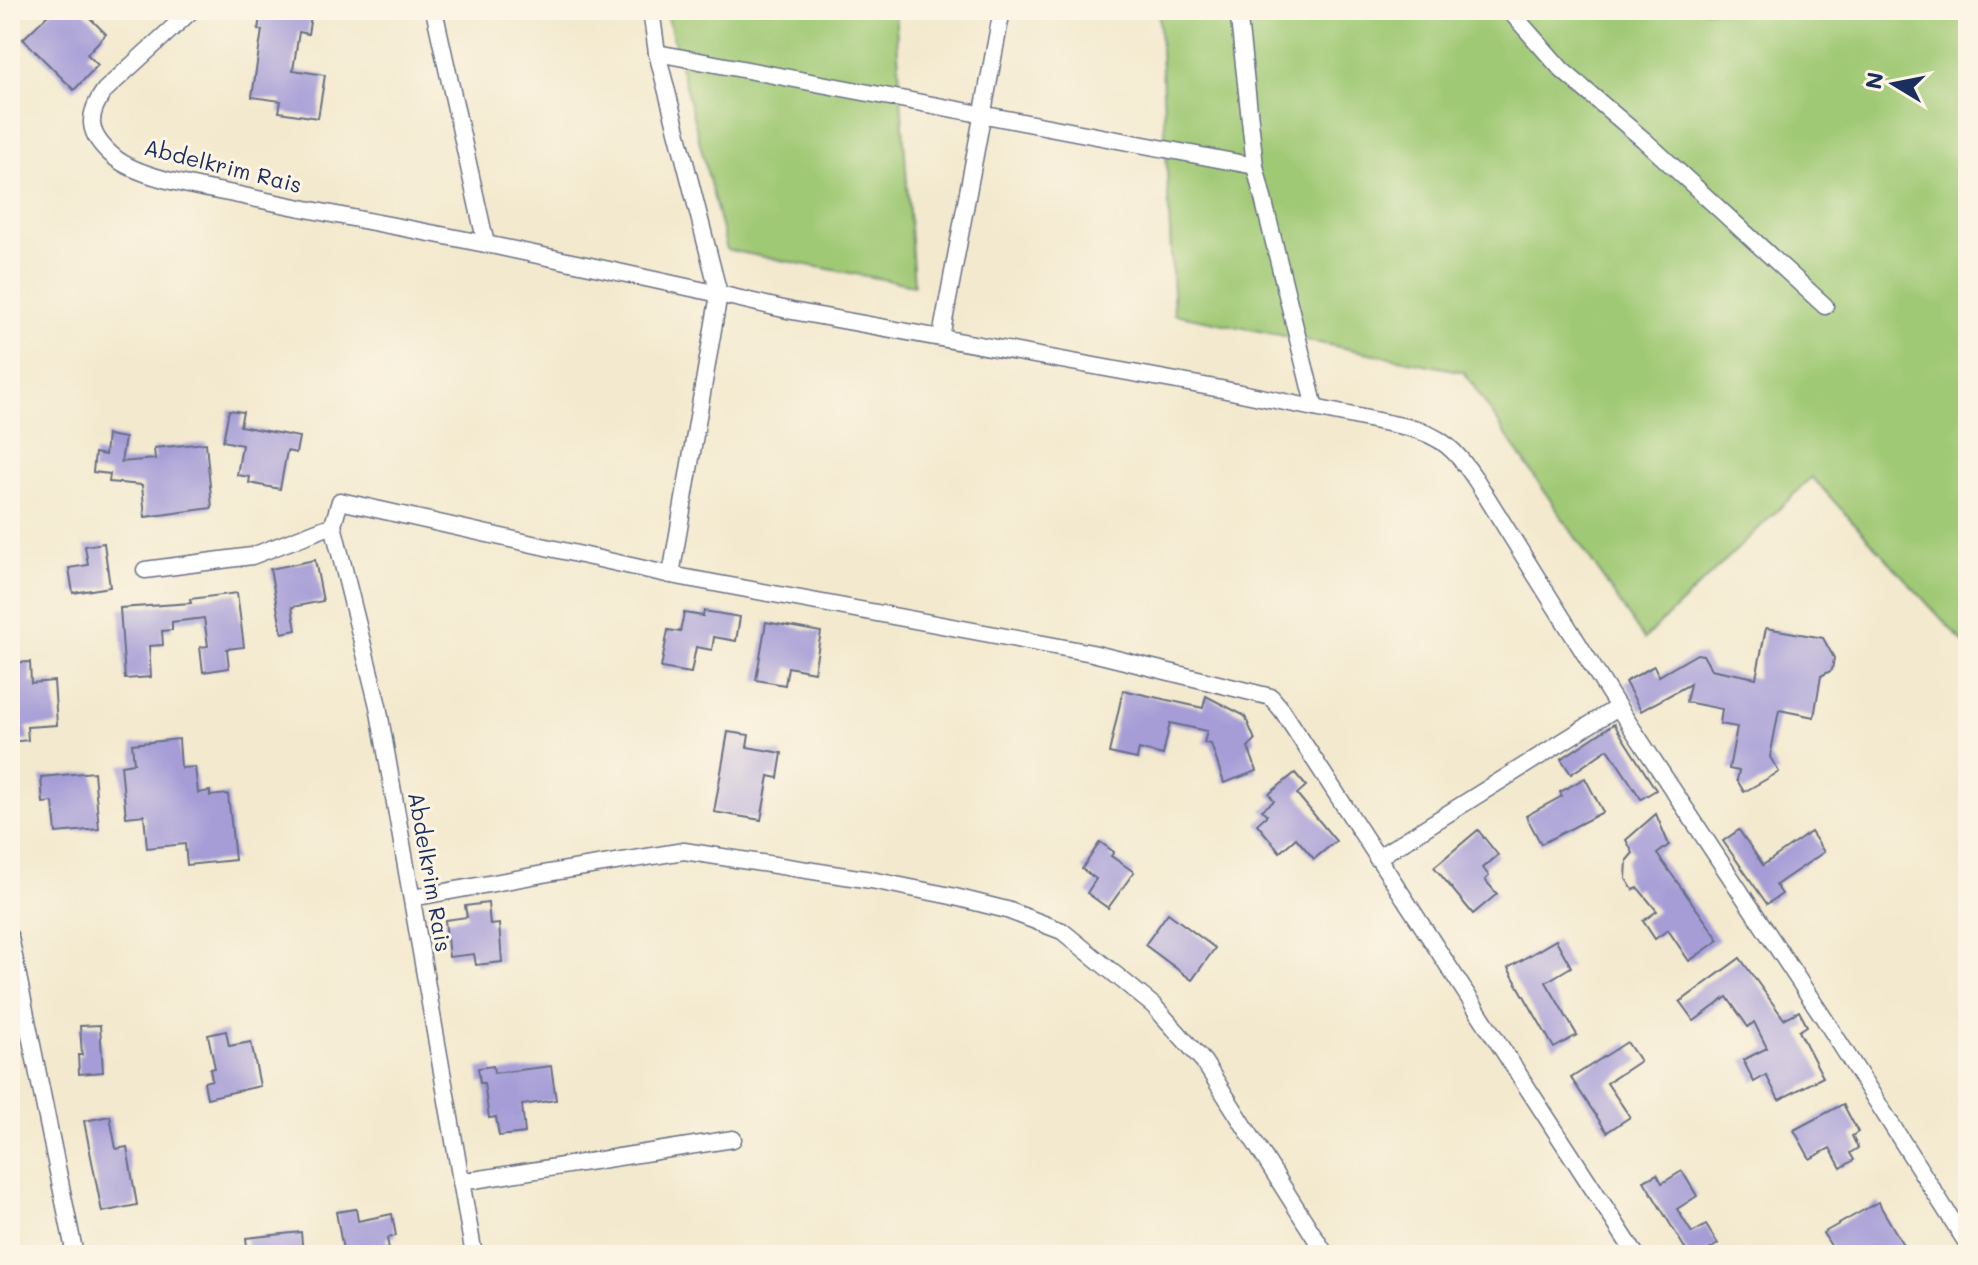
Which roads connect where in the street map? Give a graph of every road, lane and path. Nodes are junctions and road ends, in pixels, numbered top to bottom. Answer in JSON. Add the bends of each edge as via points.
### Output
{"nodes":[{"id":1,"x":192,"y":10,"type":"edge"},
{"id":2,"x":434,"y":10,"type":"edge"},
{"id":3,"x":651,"y":10,"type":"edge"},
{"id":4,"x":1002,"y":10,"type":"edge"},
{"id":5,"x":1238,"y":10,"type":"edge"},
{"id":6,"x":1509,"y":10,"type":"edge"},
{"id":7,"x":657,"y":53,"type":"junction"},
{"id":8,"x":982,"y":114,"type":"junction"},
{"id":9,"x":1255,"y":166,"type":"junction"},
{"id":10,"x":486,"y":244,"type":"junction"},
{"id":11,"x":719,"y":294,"type":"junction"},
{"id":12,"x":1825,"y":306,"type":"dead end"},
{"id":13,"x":941,"y":337,"type":"junction"},
{"id":14,"x":1315,"y":408,"type":"junction"},
{"id":15,"x":333,"y":525,"type":"junction"},
{"id":16,"x":145,"y":570,"type":"dead end"},
{"id":17,"x":671,"y":575,"type":"junction"},
{"id":18,"x":1618,"y":707,"type":"junction"},
{"id":19,"x":1377,"y":858,"type":"junction"},
{"id":20,"x":412,"y":898,"type":"junction"},
{"id":21,"x":10,"y":937,"type":"edge"},
{"id":22,"x":733,"y":1139,"type":"dead end"},
{"id":23,"x":461,"y":1182,"type":"junction"},
{"id":24,"x":1968,"y":1245,"type":"edge"},
{"id":25,"x":75,"y":1255,"type":"edge"},
{"id":26,"x":474,"y":1255,"type":"edge"},
{"id":27,"x":1326,"y":1255,"type":"edge"},
{"id":28,"x":1636,"y":1255,"type":"edge"}],
"edges":[{"from":1,"to":10,"type":"street","name":"Abdelkrim Rais","via":[[96,103],[90,119],[95,134],[115,158],[147,174]]},
{"from":2,"to":10,"type":"street"},
{"from":3,"to":7,"type":"street"},
{"from":4,"to":8,"type":"street"},
{"from":5,"to":9,"type":"street"},
{"from":6,"to":12,"type":"street","via":[[1562,70]]},
{"from":7,"to":8,"type":"street"},
{"from":7,"to":11,"type":"street"},
{"from":8,"to":9,"type":"street"},
{"from":8,"to":13,"type":"street"},
{"from":9,"to":14,"type":"street"},
{"from":10,"to":11,"type":"street","name":"Abdelkrim Rais"},
{"from":11,"to":13,"type":"street","name":"Abdelkrim Rais"},
{"from":11,"to":17,"type":"street"},
{"from":13,"to":14,"type":"street","name":"Abdelkrim Rais"},
{"from":14,"to":18,"type":"street","name":"Abdelkrim Rais","via":[[1423,431],[1445,442],[1476,480]]},
{"from":15,"to":16,"type":"street","via":[[252,556]]},
{"from":15,"to":17,"type":"street","via":[[340,501]]},
{"from":15,"to":20,"type":"street","name":"Abdelkrim Rais","via":[[378,706]]},
{"from":17,"to":19,"type":"street","via":[[1065,648],[1268,695]]},
{"from":18,"to":19,"type":"street"},
{"from":18,"to":24,"type":"street","name":"Abdelkrim Rais"},
{"from":19,"to":28,"type":"street"},
{"from":20,"to":23,"type":"street","name":"Abdelkrim Rais"},
{"from":20,"to":27,"type":"street","via":[[684,851],[924,890],[1036,919],[1062,931],[1133,987],[1191,1046]]},
{"from":21,"to":25,"type":"street"},
{"from":22,"to":23,"type":"street"},
{"from":23,"to":26,"type":"street","name":"Abdelkrim Rais"}]}
